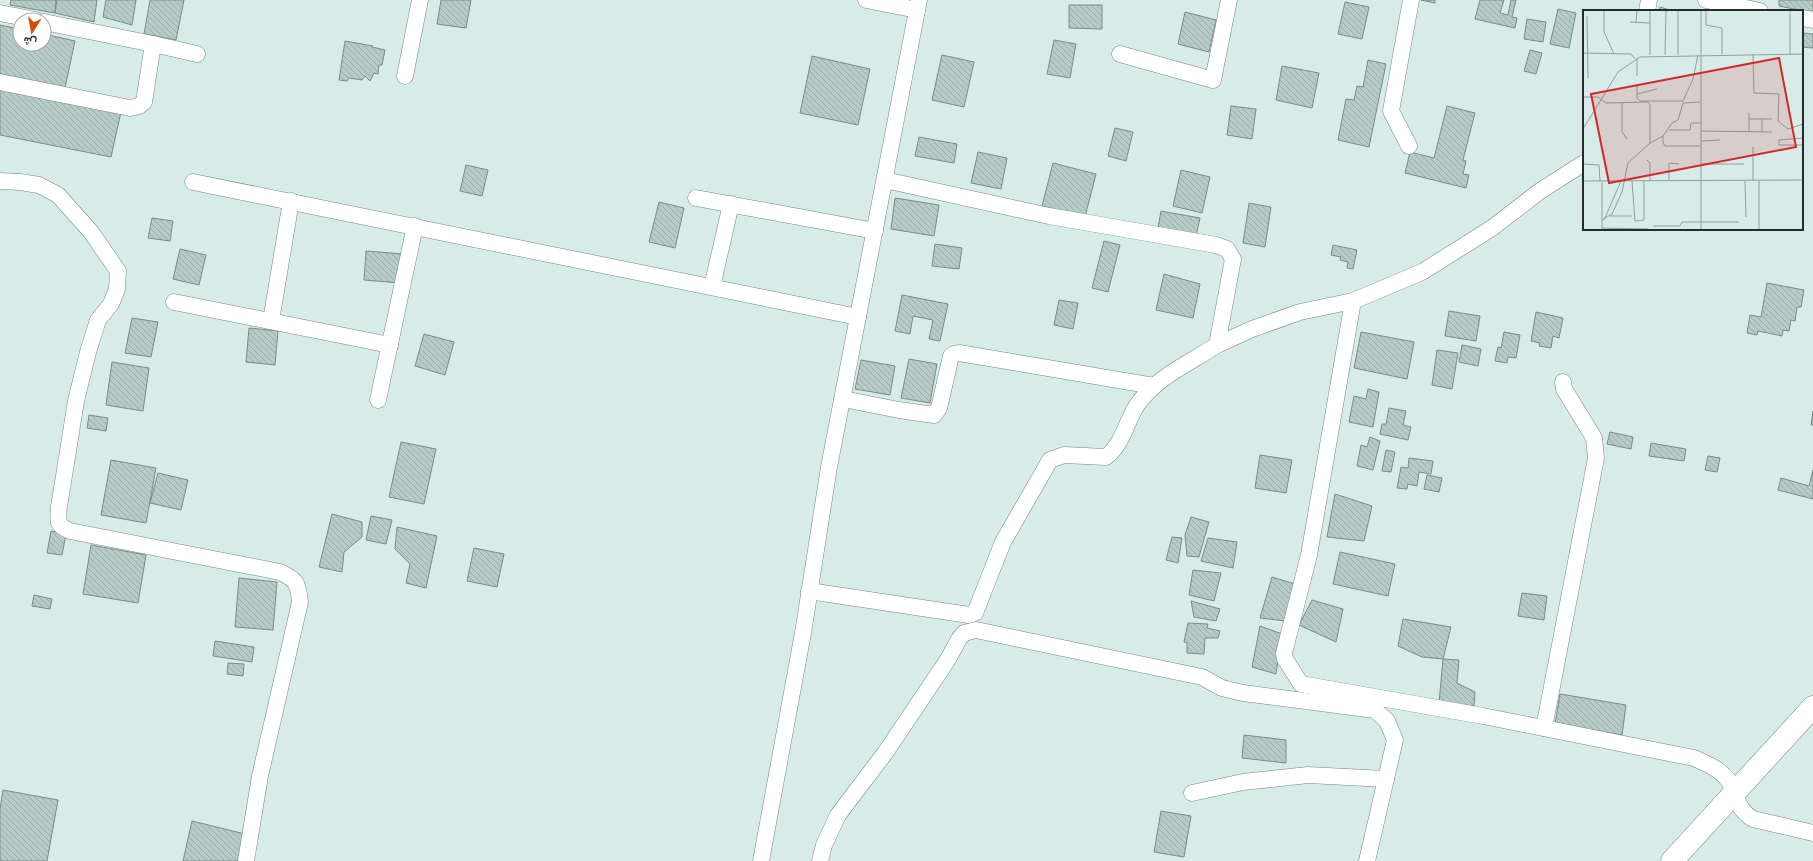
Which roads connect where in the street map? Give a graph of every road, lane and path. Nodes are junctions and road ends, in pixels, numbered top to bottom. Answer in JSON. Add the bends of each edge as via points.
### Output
{"nodes":[{"id":1,"x":420,"y":0,"type":"edge"},
{"id":2,"x":866,"y":0,"type":"edge"},
{"id":3,"x":1229,"y":0,"type":"edge"},
{"id":4,"x":1411,"y":0,"type":"edge"},
{"id":5,"x":1649,"y":0,"type":"edge"},
{"id":6,"x":1706,"y":0,"type":"edge"},
{"id":7,"x":918,"y":5,"type":"edge"},
{"id":8,"x":1647,"y":10,"type":"edge"},
{"id":9,"x":1755,"y":10,"type":"edge"},
{"id":10,"x":0,"y":13,"type":"edge"},
{"id":11,"x":12,"y":15,"type":"edge"},
{"id":12,"x":1803,"y":18,"type":"edge"},
{"id":13,"x":1813,"y":20,"type":"edge"},
{"id":14,"x":52,"y":24,"type":"edge"},
{"id":15,"x":153,"y":44,"type":"junction"},
{"id":16,"x":197,"y":54,"type":"dead end"},
{"id":17,"x":1120,"y":54,"type":"dead end"},
{"id":18,"x":405,"y":76,"type":"dead end"},
{"id":19,"x":0,"y":82,"type":"edge"},
{"id":20,"x":1409,"y":146,"type":"dead end"},
{"id":21,"x":1583,"y":164,"type":"edge"},
{"id":22,"x":886,"y":180,"type":"junction"},
{"id":23,"x":0,"y":181,"type":"edge"},
{"id":24,"x":193,"y":182,"type":"dead end"},
{"id":25,"x":696,"y":198,"type":"dead end"},
{"id":26,"x":291,"y":201,"type":"junction"},
{"id":27,"x":731,"y":204,"type":"junction"},
{"id":28,"x":415,"y":226,"type":"junction"},
{"id":29,"x":875,"y":230,"type":"junction"},
{"id":30,"x":712,"y":287,"type":"junction"},
{"id":31,"x":1352,"y":301,"type":"junction"},
{"id":32,"x":174,"y":302,"type":"dead end"},
{"id":33,"x":858,"y":317,"type":"junction"},
{"id":34,"x":271,"y":321,"type":"junction"},
{"id":35,"x":390,"y":345,"type":"junction"},
{"id":36,"x":1217,"y":346,"type":"junction"},
{"id":37,"x":1563,"y":382,"type":"dead end"},
{"id":38,"x":1154,"y":386,"type":"junction"},
{"id":39,"x":843,"y":399,"type":"junction"},
{"id":40,"x":378,"y":400,"type":"dead end"},
{"id":41,"x":809,"y":592,"type":"junction"},
{"id":42,"x":1813,"y":706,"type":"edge"},
{"id":43,"x":1544,"y":728,"type":"junction"},
{"id":44,"x":1386,"y":779,"type":"junction"},
{"id":45,"x":1192,"y":793,"type":"dead end"},
{"id":46,"x":1734,"y":794,"type":"junction"},
{"id":47,"x":1813,"y":833,"type":"edge"},
{"id":48,"x":246,"y":861,"type":"edge"},
{"id":49,"x":761,"y":861,"type":"edge"},
{"id":50,"x":820,"y":861,"type":"edge"},
{"id":51,"x":1367,"y":861,"type":"edge"},
{"id":52,"x":1672,"y":861,"type":"edge"}],
"edges":[{"from":1,"to":18,"type":"street"},
{"from":2,"to":7,"type":"street"},
{"from":3,"to":17,"type":"street","via":[[1213,80]]},
{"from":4,"to":20,"type":"street","via":[[1391,111]]},
{"from":5,"to":8,"type":"street"},
{"from":6,"to":9,"type":"street"},
{"from":7,"to":22,"type":"street"},
{"from":10,"to":11,"type":"street"},
{"from":12,"to":13,"type":"street"},
{"from":14,"to":15,"type":"street"},
{"from":15,"to":16,"type":"street"},
{"from":15,"to":19,"type":"street","via":[[146,97],[139,106],[130,108]]},
{"from":21,"to":31,"type":"street","via":[[1540,191],[1492,228],[1422,272]]},
{"from":22,"to":29,"type":"street"},
{"from":22,"to":36,"type":"street","via":[[1049,216],[1227,249],[1233,259]]},
{"from":23,"to":48,"type":"street","via":[[39,185],[58,195],[91,232],[118,271],[117,289],[111,304],[98,320],[76,401],[59,507],[60,526],[70,531],[280,572],[297,583],[300,602],[260,776]]},
{"from":24,"to":26,"type":"street"},
{"from":25,"to":27,"type":"street"},
{"from":26,"to":28,"type":"street"},
{"from":26,"to":34,"type":"street"},
{"from":27,"to":29,"type":"street"},
{"from":27,"to":30,"type":"street"},
{"from":28,"to":30,"type":"street"},
{"from":28,"to":35,"type":"street"},
{"from":29,"to":33,"type":"street"},
{"from":30,"to":33,"type":"street"},
{"from":31,"to":36,"type":"street","via":[[1300,312],[1252,329]]},
{"from":31,"to":43,"type":"street","via":[[1309,555],[1284,653],[1285,659],[1298,681],[1304,685]]},
{"from":32,"to":34,"type":"street"},
{"from":33,"to":39,"type":"street"},
{"from":34,"to":35,"type":"street"},
{"from":35,"to":40,"type":"street"},
{"from":36,"to":38,"type":"street"},
{"from":37,"to":43,"type":"street","via":[[1564,389],[1594,438],[1596,458]]},
{"from":38,"to":39,"type":"street","via":[[959,353],[951,356],[939,408],[934,415]]},
{"from":38,"to":41,"type":"street","via":[[1137,406],[1114,450],[1106,457],[1064,455],[1050,460],[1003,542],[975,613],[969,615]]},
{"from":39,"to":41,"type":"street"},
{"from":41,"to":49,"type":"street"},
{"from":42,"to":46,"type":"main road"},
{"from":43,"to":46,"type":"street","via":[[1694,758],[1718,769],[1729,781]]},
{"from":44,"to":45,"type":"street","via":[[1308,775],[1243,782]]},
{"from":44,"to":50,"type":"street","via":[[1395,740],[1387,721],[1374,710],[1243,693],[1222,688],[1202,677],[976,630],[964,633],[959,639],[885,753],[838,815],[824,845]]},
{"from":44,"to":51,"type":"street"},
{"from":46,"to":47,"type":"street","via":[[1744,812],[1753,819]]},
{"from":46,"to":52,"type":"main road"}]}
